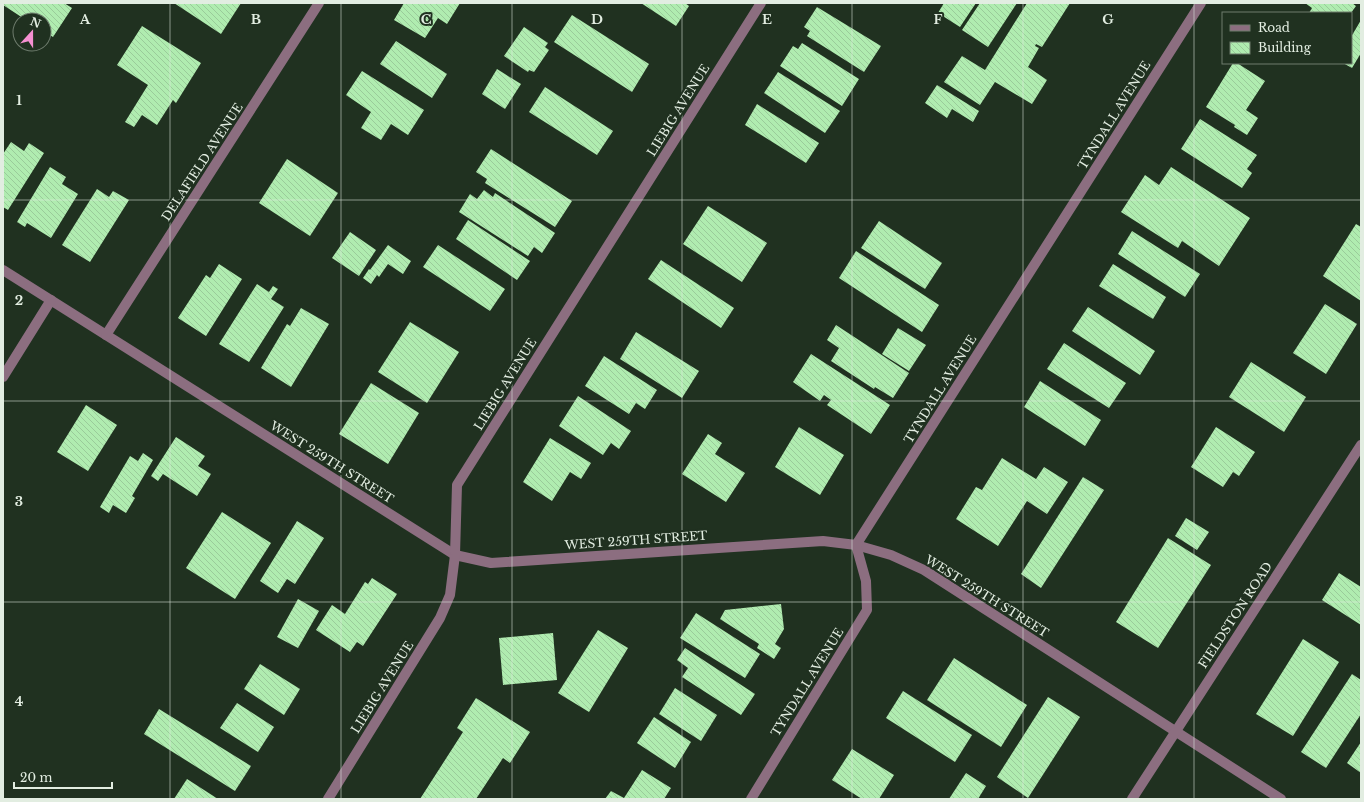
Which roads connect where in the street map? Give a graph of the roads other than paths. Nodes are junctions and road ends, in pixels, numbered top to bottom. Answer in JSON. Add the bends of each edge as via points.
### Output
{"nodes":[{"id":1,"x":319,"y":3,"type":"edge"},
{"id":2,"x":761,"y":3,"type":"edge"},
{"id":3,"x":1197,"y":4,"type":"edge"},
{"id":4,"x":3,"y":270,"type":"edge"},
{"id":5,"x":51,"y":300,"type":"junction"},
{"id":6,"x":106,"y":335,"type":"junction"},
{"id":7,"x":3,"y":377,"type":"edge"},
{"id":8,"x":1361,"y":445,"type":"edge"},
{"id":9,"x":856,"y":545,"type":"junction"},
{"id":10,"x":455,"y":554,"type":"junction"},
{"id":11,"x":1175,"y":731,"type":"junction"},
{"id":12,"x":328,"y":799,"type":"edge"},
{"id":13,"x":750,"y":799,"type":"edge"},
{"id":14,"x":1132,"y":799,"type":"edge"},
{"id":15,"x":1281,"y":799,"type":"edge"}],
"edges":[{"from":1,"to":6,"type":"street","name":"DELAFIELD AVENUE"},
{"from":2,"to":10,"type":"street","name":"LIEBIG AVENUE","via":[[457,485]]},
{"from":3,"to":9,"type":"street","name":"TYNDALL AVENUE"},
{"from":4,"to":5,"type":"street","name":"WEST 259TH STREET"},
{"from":5,"to":6,"type":"street","name":"WEST 259TH STREET"},
{"from":5,"to":7,"type":"street"},
{"from":6,"to":10,"type":"street","name":"WEST 259TH STREET"},
{"from":8,"to":11,"type":"street","name":"FIELDSTON ROAD"},
{"from":9,"to":10,"type":"street","name":"WEST 259TH STREET","via":[[823,541],[491,563]]},
{"from":9,"to":11,"type":"street","name":"WEST 259TH STREET","via":[[924,570]]},
{"from":9,"to":13,"type":"street","name":"TYNDALL AVENUE","via":[[866,581],[867,610]]},
{"from":10,"to":12,"type":"street","name":"LIEBIG AVENUE","via":[[450,596],[440,618]]},
{"from":11,"to":14,"type":"street","name":"FIELDSTON ROAD"},
{"from":11,"to":15,"type":"street","name":"WEST 259TH STREET"}]}
